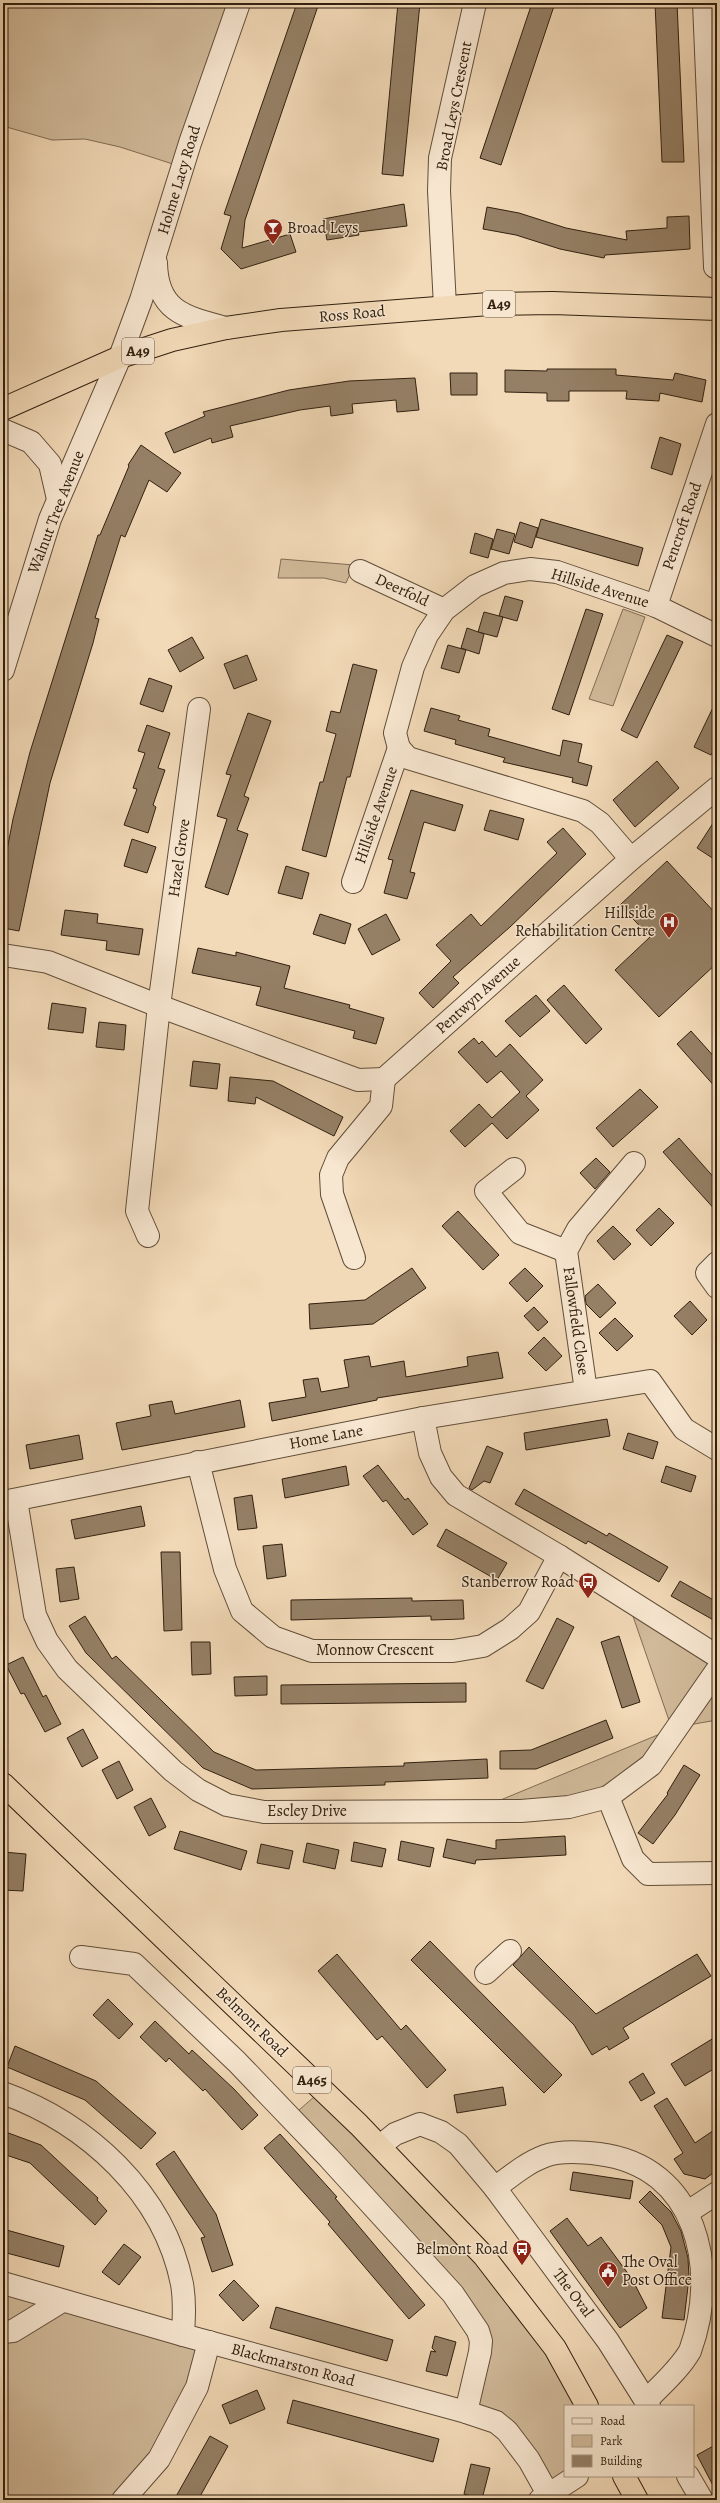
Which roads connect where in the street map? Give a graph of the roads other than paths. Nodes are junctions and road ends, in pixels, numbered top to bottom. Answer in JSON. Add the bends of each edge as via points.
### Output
{"nodes":[{"id":1,"x":238,"y":3,"type":"edge"},
{"id":2,"x":475,"y":3,"type":"edge"},
{"id":3,"x":704,"y":3,"type":"edge"},
{"id":4,"x":155,"y":256,"type":"junction"},
{"id":5,"x":715,"y":267,"type":"dead end"},
{"id":6,"x":445,"y":306,"type":"junction"},
{"id":7,"x":717,"y":310,"type":"edge"},
{"id":8,"x":226,"y":328,"type":"junction"},
{"id":9,"x":120,"y":357,"type":"junction"},
{"id":10,"x":3,"y":409,"type":"edge"},
{"id":11,"x":717,"y":424,"type":"edge"},
{"id":12,"x":3,"y":430,"type":"edge"},
{"id":13,"x":58,"y":499,"type":"junction"},
{"id":14,"x":360,"y":571,"type":"dead end"},
{"id":15,"x":656,"y":606,"type":"junction"},
{"id":16,"x":444,"y":610,"type":"junction"},
{"id":17,"x":717,"y":636,"type":"edge"},
{"id":18,"x":3,"y":670,"type":"edge"},
{"id":19,"x":199,"y":709,"type":"dead end"},
{"id":20,"x":399,"y":748,"type":"junction"},
{"id":21,"x":717,"y":788,"type":"edge"},
{"id":22,"x":631,"y":859,"type":"junction"},
{"id":23,"x":353,"y":882,"type":"dead end"},
{"id":24,"x":3,"y":955,"type":"edge"},
{"id":25,"x":159,"y":1006,"type":"junction"},
{"id":26,"x":384,"y":1079,"type":"junction"},
{"id":27,"x":634,"y":1163,"type":"dead end"},
{"id":28,"x":514,"y":1169,"type":"dead end"},
{"id":29,"x":148,"y":1236,"type":"dead end"},
{"id":30,"x":566,"y":1251,"type":"junction"},
{"id":31,"x":354,"y":1258,"type":"dead end"},
{"id":32,"x":586,"y":1391,"type":"junction"},
{"id":33,"x":423,"y":1418,"type":"junction"},
{"id":34,"x":717,"y":1449,"type":"edge"},
{"id":35,"x":198,"y":1462,"type":"junction"},
{"id":36,"x":9,"y":1501,"type":"edge"},
{"id":37,"x":559,"y":1556,"type":"junction"},
{"id":38,"x":717,"y":1656,"type":"edge"},
{"id":39,"x":717,"y":1670,"type":"edge"},
{"id":40,"x":3,"y":1784,"type":"edge"},
{"id":41,"x":608,"y":1797,"type":"junction"},
{"id":42,"x":717,"y":1873,"type":"edge"},
{"id":43,"x":510,"y":1951,"type":"dead end"},
{"id":44,"x":81,"y":1957,"type":"dead end"},
{"id":45,"x":486,"y":1973,"type":"dead end"},
{"id":46,"x":3,"y":2093,"type":"edge"},
{"id":47,"x":380,"y":2146,"type":"junction"},
{"id":48,"x":495,"y":2188,"type":"junction"},
{"id":49,"x":717,"y":2193,"type":"edge"},
{"id":50,"x":691,"y":2210,"type":"junction"},
{"id":51,"x":3,"y":2283,"type":"edge"},
{"id":52,"x":714,"y":2292,"type":"edge"},
{"id":53,"x":62,"y":2301,"type":"junction"},
{"id":54,"x":3,"y":2332,"type":"edge"},
{"id":55,"x":183,"y":2335,"type":"junction"},
{"id":56,"x":209,"y":2342,"type":"junction"},
{"id":57,"x":648,"y":2403,"type":"edge"},
{"id":58,"x":586,"y":2405,"type":"edge"},
{"id":59,"x":466,"y":2412,"type":"junction"},
{"id":60,"x":575,"y":2477,"type":"edge"},
{"id":61,"x":624,"y":2477,"type":"edge"},
{"id":62,"x":689,"y":2477,"type":"edge"},
{"id":63,"x":544,"y":2497,"type":"edge"},
{"id":64,"x":123,"y":2500,"type":"edge"},
{"id":65,"x":636,"y":2500,"type":"edge"},
{"id":66,"x":702,"y":2500,"type":"edge"}],
"edges":[{"from":1,"to":4,"type":"street","name":"Holme Lacy Road"},
{"from":2,"to":6,"type":"street","name":"Broad Leys Crescent","via":[[440,158],[439,191]]},
{"from":3,"to":5,"type":"street"},
{"from":4,"to":8,"type":"street","via":[[156,283],[171,306],[195,319]]},
{"from":4,"to":9,"type":"street","name":"Holme Lacy Road"},
{"from":6,"to":7,"type":"highway","name":"Ross Road","number":"A49","via":[[553,303]]},
{"from":6,"to":8,"type":"highway","name":"Ross Road","number":"A49","via":[[280,320]]},
{"from":8,"to":9,"type":"highway","name":"Ross Road","number":"A49","via":[[172,340]]},
{"from":9,"to":10,"type":"highway","name":"Ross Road","number":"A49"},
{"from":9,"to":13,"type":"street","name":"Walnut Tree Avenue"},
{"from":11,"to":15,"type":"street","name":"Pencroft Road"},
{"from":12,"to":13,"type":"street","via":[[31,442],[50,464]]},
{"from":13,"to":18,"type":"street","name":"Walnut Tree Avenue"},
{"from":14,"to":16,"type":"street","name":"Deerfold"},
{"from":15,"to":16,"type":"street","name":"Hillside Avenue","via":[[557,572],[530,569],[504,573],[475,586]]},
{"from":15,"to":17,"type":"street","name":"Hillside Avenue"},
{"from":16,"to":20,"type":"street","name":"Hillside Avenue","via":[[427,635],[413,668],[395,733]]},
{"from":19,"to":25,"type":"street","name":"Hazel Grove"},
{"from":20,"to":22,"type":"street","name":"Hillside Avenue","via":[[408,758],[583,811],[600,823]]},
{"from":20,"to":23,"type":"street","name":"Hillside Avenue"},
{"from":21,"to":22,"type":"street","name":"Pentwyn Avenue"},
{"from":22,"to":26,"type":"street","name":"Pentwyn Avenue"},
{"from":24,"to":25,"type":"street","via":[[48,962]]},
{"from":25,"to":26,"type":"street","via":[[358,1080]]},
{"from":25,"to":29,"type":"street","name":"Hazel Grove","via":[[137,1211]]},
{"from":26,"to":31,"type":"street","via":[[381,1106],[338,1158],[331,1175],[332,1194]]},
{"from":27,"to":30,"type":"street","name":"Fallowfield Close","via":[[578,1229]]},
{"from":28,"to":30,"type":"street","name":"Fallowfield Close","via":[[486,1191],[520,1232]]},
{"from":30,"to":32,"type":"street","name":"Fallowfield Close"},
{"from":32,"to":33,"type":"street","name":"Home Lane"},
{"from":32,"to":34,"type":"street","name":"Home Lane","via":[[650,1381],[684,1429]]},
{"from":33,"to":35,"type":"street","name":"Home Lane"},
{"from":33,"to":37,"type":"street","via":[[430,1453],[441,1477],[456,1495]]},
{"from":35,"to":36,"type":"street","name":"Home Lane"},
{"from":35,"to":37,"type":"street","name":"Monnow Crescent","via":[[225,1569],[242,1611],[273,1637],[312,1652],[453,1651],[483,1646],[510,1629],[529,1612]]},
{"from":36,"to":41,"type":"street","name":"Escley Drive","via":[[35,1615],[47,1641],[67,1669],[173,1771],[198,1790],[226,1805],[264,1812],[521,1811],[569,1807]]},
{"from":37,"to":38,"type":"street"},
{"from":39,"to":41,"type":"street","name":"Escley Drive","via":[[651,1765]]},
{"from":40,"to":47,"type":"highway","name":"Belmont Road","number":"A465"},
{"from":41,"to":42,"type":"street","via":[[633,1859],[648,1874]]},
{"from":43,"to":45,"type":"street"},
{"from":44,"to":59,"type":"street","via":[[134,1964],[237,2062],[453,2294],[478,2331],[481,2341]]},
{"from":46,"to":55,"type":"street","via":[[35,2105],[79,2131],[105,2153],[133,2184],[166,2234],[177,2263],[185,2307]]},
{"from":47,"to":48,"type":"street","name":"The Oval","via":[[394,2134],[420,2124],[441,2132],[458,2144]]},
{"from":47,"to":58,"type":"highway","name":"Belmont Road","number":"A465","via":[[484,2256],[514,2292],[555,2348]]},
{"from":48,"to":50,"type":"street","name":"The Oval","via":[[526,2165],[547,2156],[588,2153],[628,2160],[652,2171],[671,2185]]},
{"from":48,"to":57,"type":"street","name":"The Oval","via":[[608,2341]]},
{"from":49,"to":50,"type":"street"},
{"from":50,"to":52,"type":"street","name":"The Oval","via":[[707,2244]]},
{"from":51,"to":53,"type":"street","name":"Blackmarston Road"},
{"from":52,"to":57,"type":"street","name":"The Oval","via":[[690,2351]]},
{"from":53,"to":54,"type":"street","via":[[13,2331]]},
{"from":53,"to":55,"type":"street","name":"Blackmarston Road"},
{"from":55,"to":56,"type":"street","name":"Blackmarston Road"},
{"from":56,"to":59,"type":"street","name":"Blackmarston Road"},
{"from":56,"to":64,"type":"street","via":[[197,2386],[159,2459]]},
{"from":59,"to":63,"type":"street","name":"Blackmarston Road","via":[[496,2422],[507,2431],[529,2460]]},
{"from":60,"to":63,"type":"street"},
{"from":61,"to":65,"type":"highway"},
{"from":62,"to":66,"type":"street"}]}
